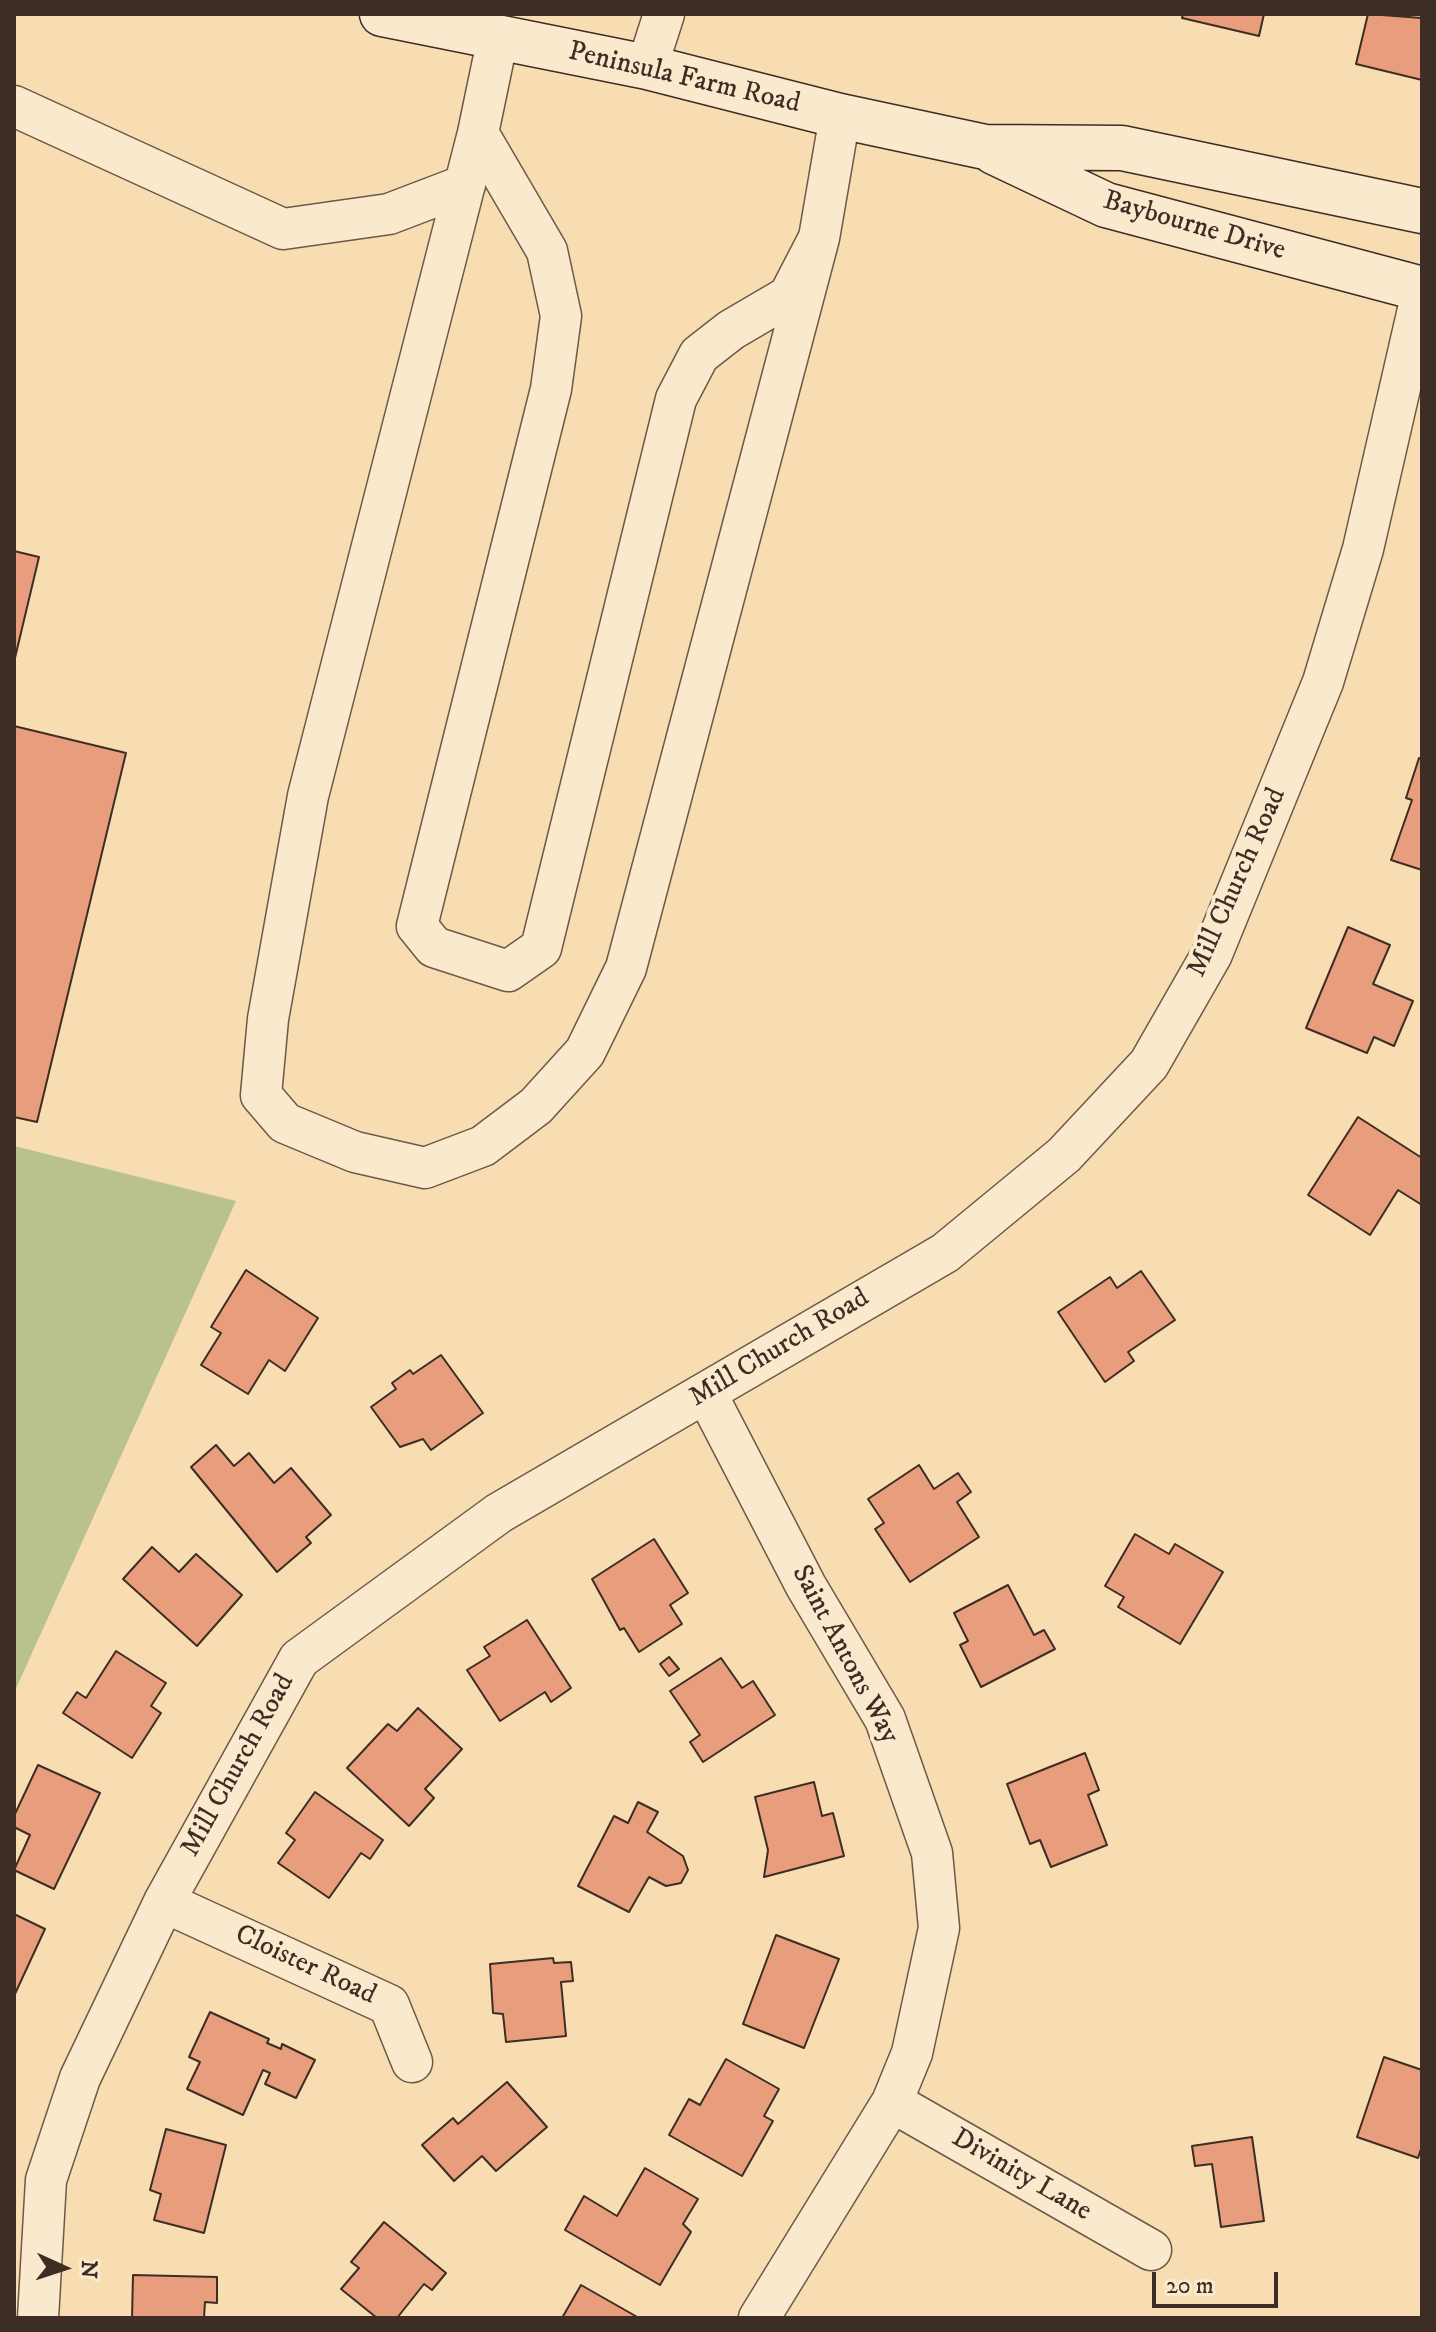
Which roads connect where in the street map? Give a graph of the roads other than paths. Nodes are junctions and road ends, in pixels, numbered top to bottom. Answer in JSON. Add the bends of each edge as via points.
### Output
{"nodes":[{"id":1,"x":382,"y":14,"type":"edge"},
{"id":2,"x":664,"y":14,"type":"edge"},
{"id":3,"x":498,"y":37,"type":"junction"},
{"id":4,"x":647,"y":67,"type":"junction"},
{"id":5,"x":14,"y":106,"type":"edge"},
{"id":6,"x":840,"y":116,"type":"junction"},
{"id":7,"x":478,"y":133,"type":"junction"},
{"id":8,"x":985,"y":147,"type":"junction"},
{"id":9,"x":465,"y":185,"type":"junction"},
{"id":10,"x":1422,"y":211,"type":"edge"},
{"id":11,"x":819,"y":238,"type":"junction"},
{"id":12,"x":1422,"y":291,"type":"edge"},
{"id":13,"x":706,"y":1393,"type":"junction"},
{"id":14,"x":164,"y":1902,"type":"junction"},
{"id":15,"x":412,"y":2062,"type":"dead end"},
{"id":16,"x":892,"y":2102,"type":"junction"},
{"id":17,"x":1151,"y":2250,"type":"dead end"},
{"id":18,"x":38,"y":2318,"type":"edge"},
{"id":19,"x":759,"y":2318,"type":"edge"}],
"edges":[{"from":1,"to":3,"type":"street","name":"Peninsula Farm Road"},
{"from":2,"to":4,"type":"street"},
{"from":3,"to":4,"type":"street","name":"Peninsula Farm Road"},
{"from":3,"to":7,"type":"street"},
{"from":4,"to":6,"type":"street","name":"Peninsula Farm Road"},
{"from":5,"to":9,"type":"street","via":[[283,229],[389,214]]},
{"from":6,"to":8,"type":"street","name":"Peninsula Farm Road"},
{"from":6,"to":11,"type":"street"},
{"from":7,"to":9,"type":"street"},
{"from":7,"to":11,"type":"street","via":[[547,251],[561,316],[551,389],[417,926],[434,947],[508,971],[541,948],[676,399],[699,355],[789,296]]},
{"from":8,"to":10,"type":"street","name":"Baybourne Drive","via":[[1122,148]]},
{"from":8,"to":12,"type":"street","name":"Baybourne Drive","via":[[1106,205]]},
{"from":9,"to":11,"type":"street","via":[[308,796],[268,1019],[261,1095],[285,1123],[355,1152],[425,1168],[483,1146],[536,1106],[585,1052],[626,968]]},
{"from":12,"to":13,"type":"street","name":"Mill Church Road","via":[[1363,549],[1323,682],[1212,954],[1149,1064],[1064,1155],[945,1253]]},
{"from":13,"to":14,"type":"street","name":"Mill Church Road","via":[[499,1513],[299,1659]]},
{"from":13,"to":16,"type":"street","name":"Saint Antons Way","via":[[806,1586],[885,1719],[932,1853],[939,1928],[912,2053]]},
{"from":14,"to":15,"type":"street","name":"Cloister Road","via":[[389,2005]]},
{"from":14,"to":18,"type":"street","name":"Mill Church Road","via":[[80,2078],[46,2180]]},
{"from":16,"to":17,"type":"street","name":"Divinity Lane"},
{"from":16,"to":19,"type":"street","name":"Saint Antons Way"}]}
